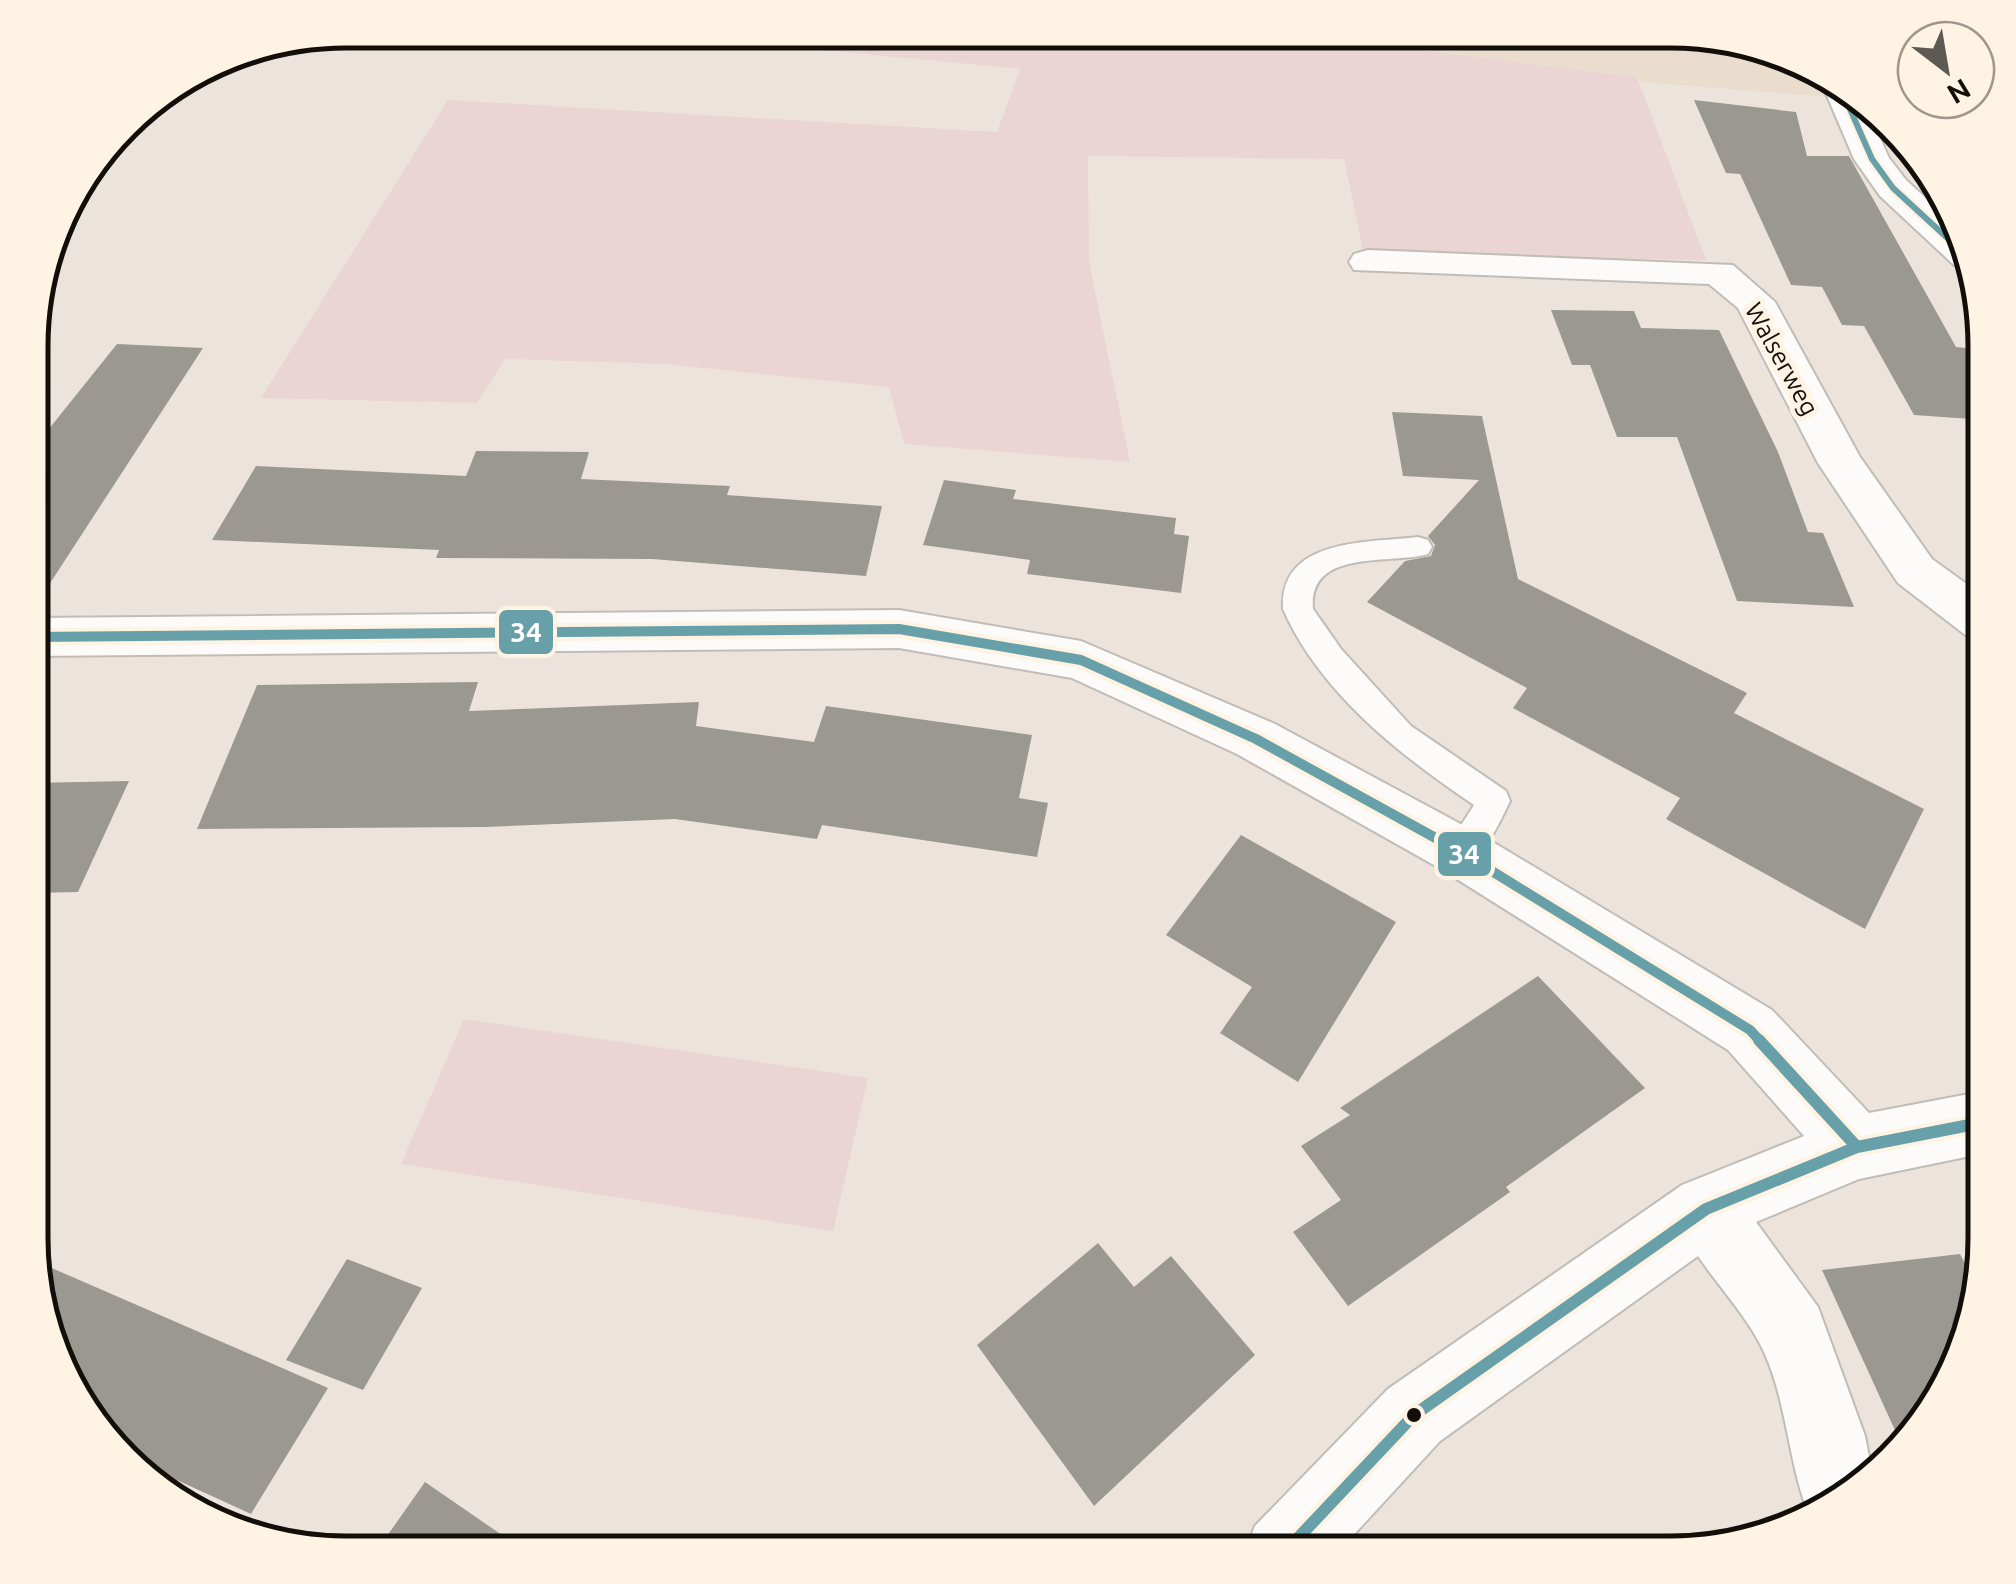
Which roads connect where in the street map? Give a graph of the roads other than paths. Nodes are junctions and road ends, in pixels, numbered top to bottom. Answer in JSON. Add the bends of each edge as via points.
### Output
{"nodes":[{"id":1,"x":1849,"y":107,"type":"edge"},
{"id":2,"x":1949,"y":239,"type":"edge"},
{"id":3,"x":1368,"y":262,"type":"dead end"},
{"id":4,"x":1418,"y":547,"type":"dead end"},
{"id":5,"x":1968,"y":611,"type":"edge"},
{"id":6,"x":48,"y":638,"type":"edge"},
{"id":7,"x":1461,"y":852,"type":"junction"},
{"id":8,"x":1968,"y":1125,"type":"edge"},
{"id":9,"x":1857,"y":1147,"type":"junction"},
{"id":10,"x":1706,"y":1209,"type":"junction"},
{"id":11,"x":1837,"y":1485,"type":"edge"},
{"id":12,"x":1300,"y":1536,"type":"edge"}],
"edges":[{"from":1,"to":2,"type":"street","via":[[1893,188]]},
{"from":3,"to":5,"type":"street","name":"Walserweg","via":[[1719,273],[1755,302],[1842,463],[1915,571]]},
{"from":4,"to":7,"type":"lane","via":[[1335,555],[1305,579],[1298,612],[1407,742],[1494,801]]},
{"from":6,"to":7,"type":"street","via":[[899,629],[1080,660],[1256,739]]},
{"from":7,"to":9,"type":"street","via":[[1750,1030]]},
{"from":8,"to":9,"type":"street"},
{"from":9,"to":10,"type":"street"},
{"from":10,"to":11,"type":"street","via":[[1793,1332]]},
{"from":10,"to":12,"type":"street","via":[[1414,1415]]}]}
